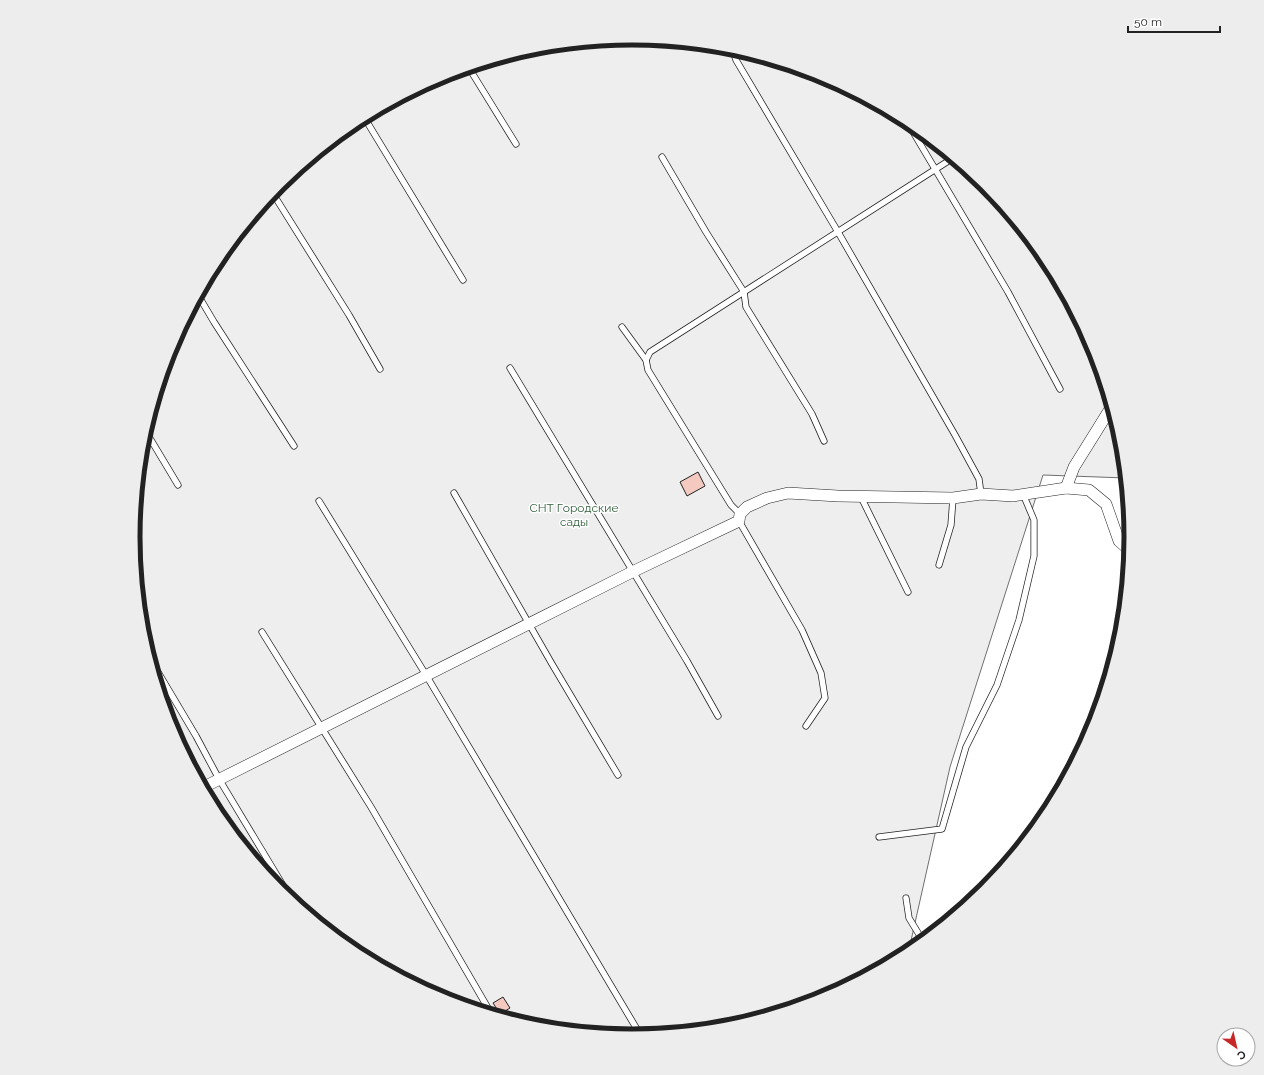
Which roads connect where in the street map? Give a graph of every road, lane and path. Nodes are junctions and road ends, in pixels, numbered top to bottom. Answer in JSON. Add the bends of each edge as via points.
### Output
{"nodes":[{"id":1,"x":736,"y":56,"type":"edge"},
{"id":2,"x":471,"y":72,"type":"edge"},
{"id":3,"x":367,"y":122,"type":"edge"},
{"id":4,"x":915,"y":134,"type":"edge"},
{"id":5,"x":516,"y":144,"type":"dead end"},
{"id":6,"x":662,"y":157,"type":"dead end"},
{"id":7,"x":949,"y":161,"type":"edge"},
{"id":8,"x":936,"y":169,"type":"junction"},
{"id":9,"x":276,"y":198,"type":"edge"},
{"id":10,"x":838,"y":232,"type":"junction"},
{"id":11,"x":463,"y":280,"type":"dead end"},
{"id":12,"x":744,"y":292,"type":"junction"},
{"id":13,"x":201,"y":299,"type":"edge"},
{"id":14,"x":622,"y":327,"type":"dead end"},
{"id":15,"x":646,"y":360,"type":"junction"},
{"id":16,"x":510,"y":368,"type":"dead end"},
{"id":17,"x":380,"y":369,"type":"dead end"},
{"id":18,"x":1060,"y":389,"type":"dead end"},
{"id":19,"x":1108,"y":412,"type":"edge"},
{"id":20,"x":150,"y":438,"type":"edge"},
{"id":21,"x":824,"y":441,"type":"dead end"},
{"id":22,"x":294,"y":446,"type":"dead end"},
{"id":23,"x":178,"y":485,"type":"dead end"},
{"id":24,"x":1066,"y":488,"type":"junction"},
{"id":25,"x":454,"y":493,"type":"dead end"},
{"id":26,"x":982,"y":494,"type":"junction"},
{"id":27,"x":1023,"y":494,"type":"junction"},
{"id":28,"x":861,"y":496,"type":"junction"},
{"id":29,"x":953,"y":498,"type":"junction"},
{"id":30,"x":319,"y":501,"type":"dead end"},
{"id":31,"x":740,"y":518,"type":"junction"},
{"id":32,"x":1124,"y":545,"type":"edge"},
{"id":33,"x":940,"y":565,"type":"dead end"},
{"id":34,"x":632,"y":572,"type":"junction"},
{"id":35,"x":908,"y":592,"type":"dead end"},
{"id":36,"x":529,"y":625,"type":"junction"},
{"id":37,"x":262,"y":632,"type":"dead end"},
{"id":38,"x":159,"y":673,"type":"edge"},
{"id":39,"x":426,"y":675,"type":"junction"},
{"id":40,"x":718,"y":716,"type":"dead end"},
{"id":41,"x":806,"y":726,"type":"dead end"},
{"id":42,"x":321,"y":728,"type":"junction"},
{"id":43,"x":618,"y":775,"type":"dead end"},
{"id":44,"x":219,"y":779,"type":"junction"},
{"id":45,"x":206,"y":786,"type":"edge"},
{"id":46,"x":879,"y":837,"type":"dead end"},
{"id":47,"x":282,"y":884,"type":"edge"},
{"id":48,"x":906,"y":898,"type":"dead end"},
{"id":49,"x":920,"y":937,"type":"edge"},
{"id":50,"x":488,"y":1008,"type":"edge"},
{"id":51,"x":637,"y":1030,"type":"edge"}],
"edges":[{"from":1,"to":10,"type":"lane"},
{"from":2,"to":5,"type":"lane"},
{"from":3,"to":11,"type":"lane"},
{"from":4,"to":8,"type":"lane"},
{"from":6,"to":12,"type":"lane"},
{"from":7,"to":8,"type":"lane"},
{"from":8,"to":10,"type":"lane"},
{"from":8,"to":18,"type":"lane","via":[[1008,292]]},
{"from":9,"to":17,"type":"lane","via":[[350,314]]},
{"from":10,"to":12,"type":"lane"},
{"from":10,"to":26,"type":"lane","via":[[973,467]]},
{"from":12,"to":15,"type":"lane","via":[[650,352]]},
{"from":12,"to":21,"type":"lane","via":[[746,307],[812,414]]},
{"from":13,"to":22,"type":"lane"},
{"from":14,"to":15,"type":"lane"},
{"from":15,"to":31,"type":"lane","via":[[648,370]]},
{"from":16,"to":34,"type":"lane"},
{"from":19,"to":24,"type":"street","via":[[1074,467]]},
{"from":20,"to":23,"type":"lane"},
{"from":24,"to":27,"type":"street"},
{"from":24,"to":32,"type":"street","via":[[1088,490],[1106,504],[1119,541]]},
{"from":25,"to":36,"type":"lane"},
{"from":26,"to":27,"type":"street"},
{"from":26,"to":29,"type":"street"},
{"from":27,"to":46,"type":"lane","via":[[1034,520],[1034,556],[1019,620],[997,685],[966,747],[942,829]]},
{"from":28,"to":29,"type":"street"},
{"from":28,"to":31,"type":"street","via":[[788,493],[767,498],[747,507]]},
{"from":28,"to":35,"type":"lane"},
{"from":29,"to":33,"type":"lane","via":[[951,525]]},
{"from":30,"to":39,"type":"lane"},
{"from":31,"to":34,"type":"street"},
{"from":31,"to":41,"type":"lane","via":[[802,630],[821,673],[825,698]]},
{"from":34,"to":36,"type":"street"},
{"from":34,"to":40,"type":"lane"},
{"from":36,"to":39,"type":"street"},
{"from":36,"to":43,"type":"lane"},
{"from":37,"to":42,"type":"lane"},
{"from":38,"to":44,"type":"lane"},
{"from":39,"to":42,"type":"street"},
{"from":39,"to":51,"type":"lane"},
{"from":42,"to":44,"type":"street"},
{"from":42,"to":50,"type":"lane","via":[[371,807]]},
{"from":44,"to":45,"type":"street"},
{"from":44,"to":47,"type":"lane"},
{"from":48,"to":49,"type":"lane","via":[[909,918]]}]}
